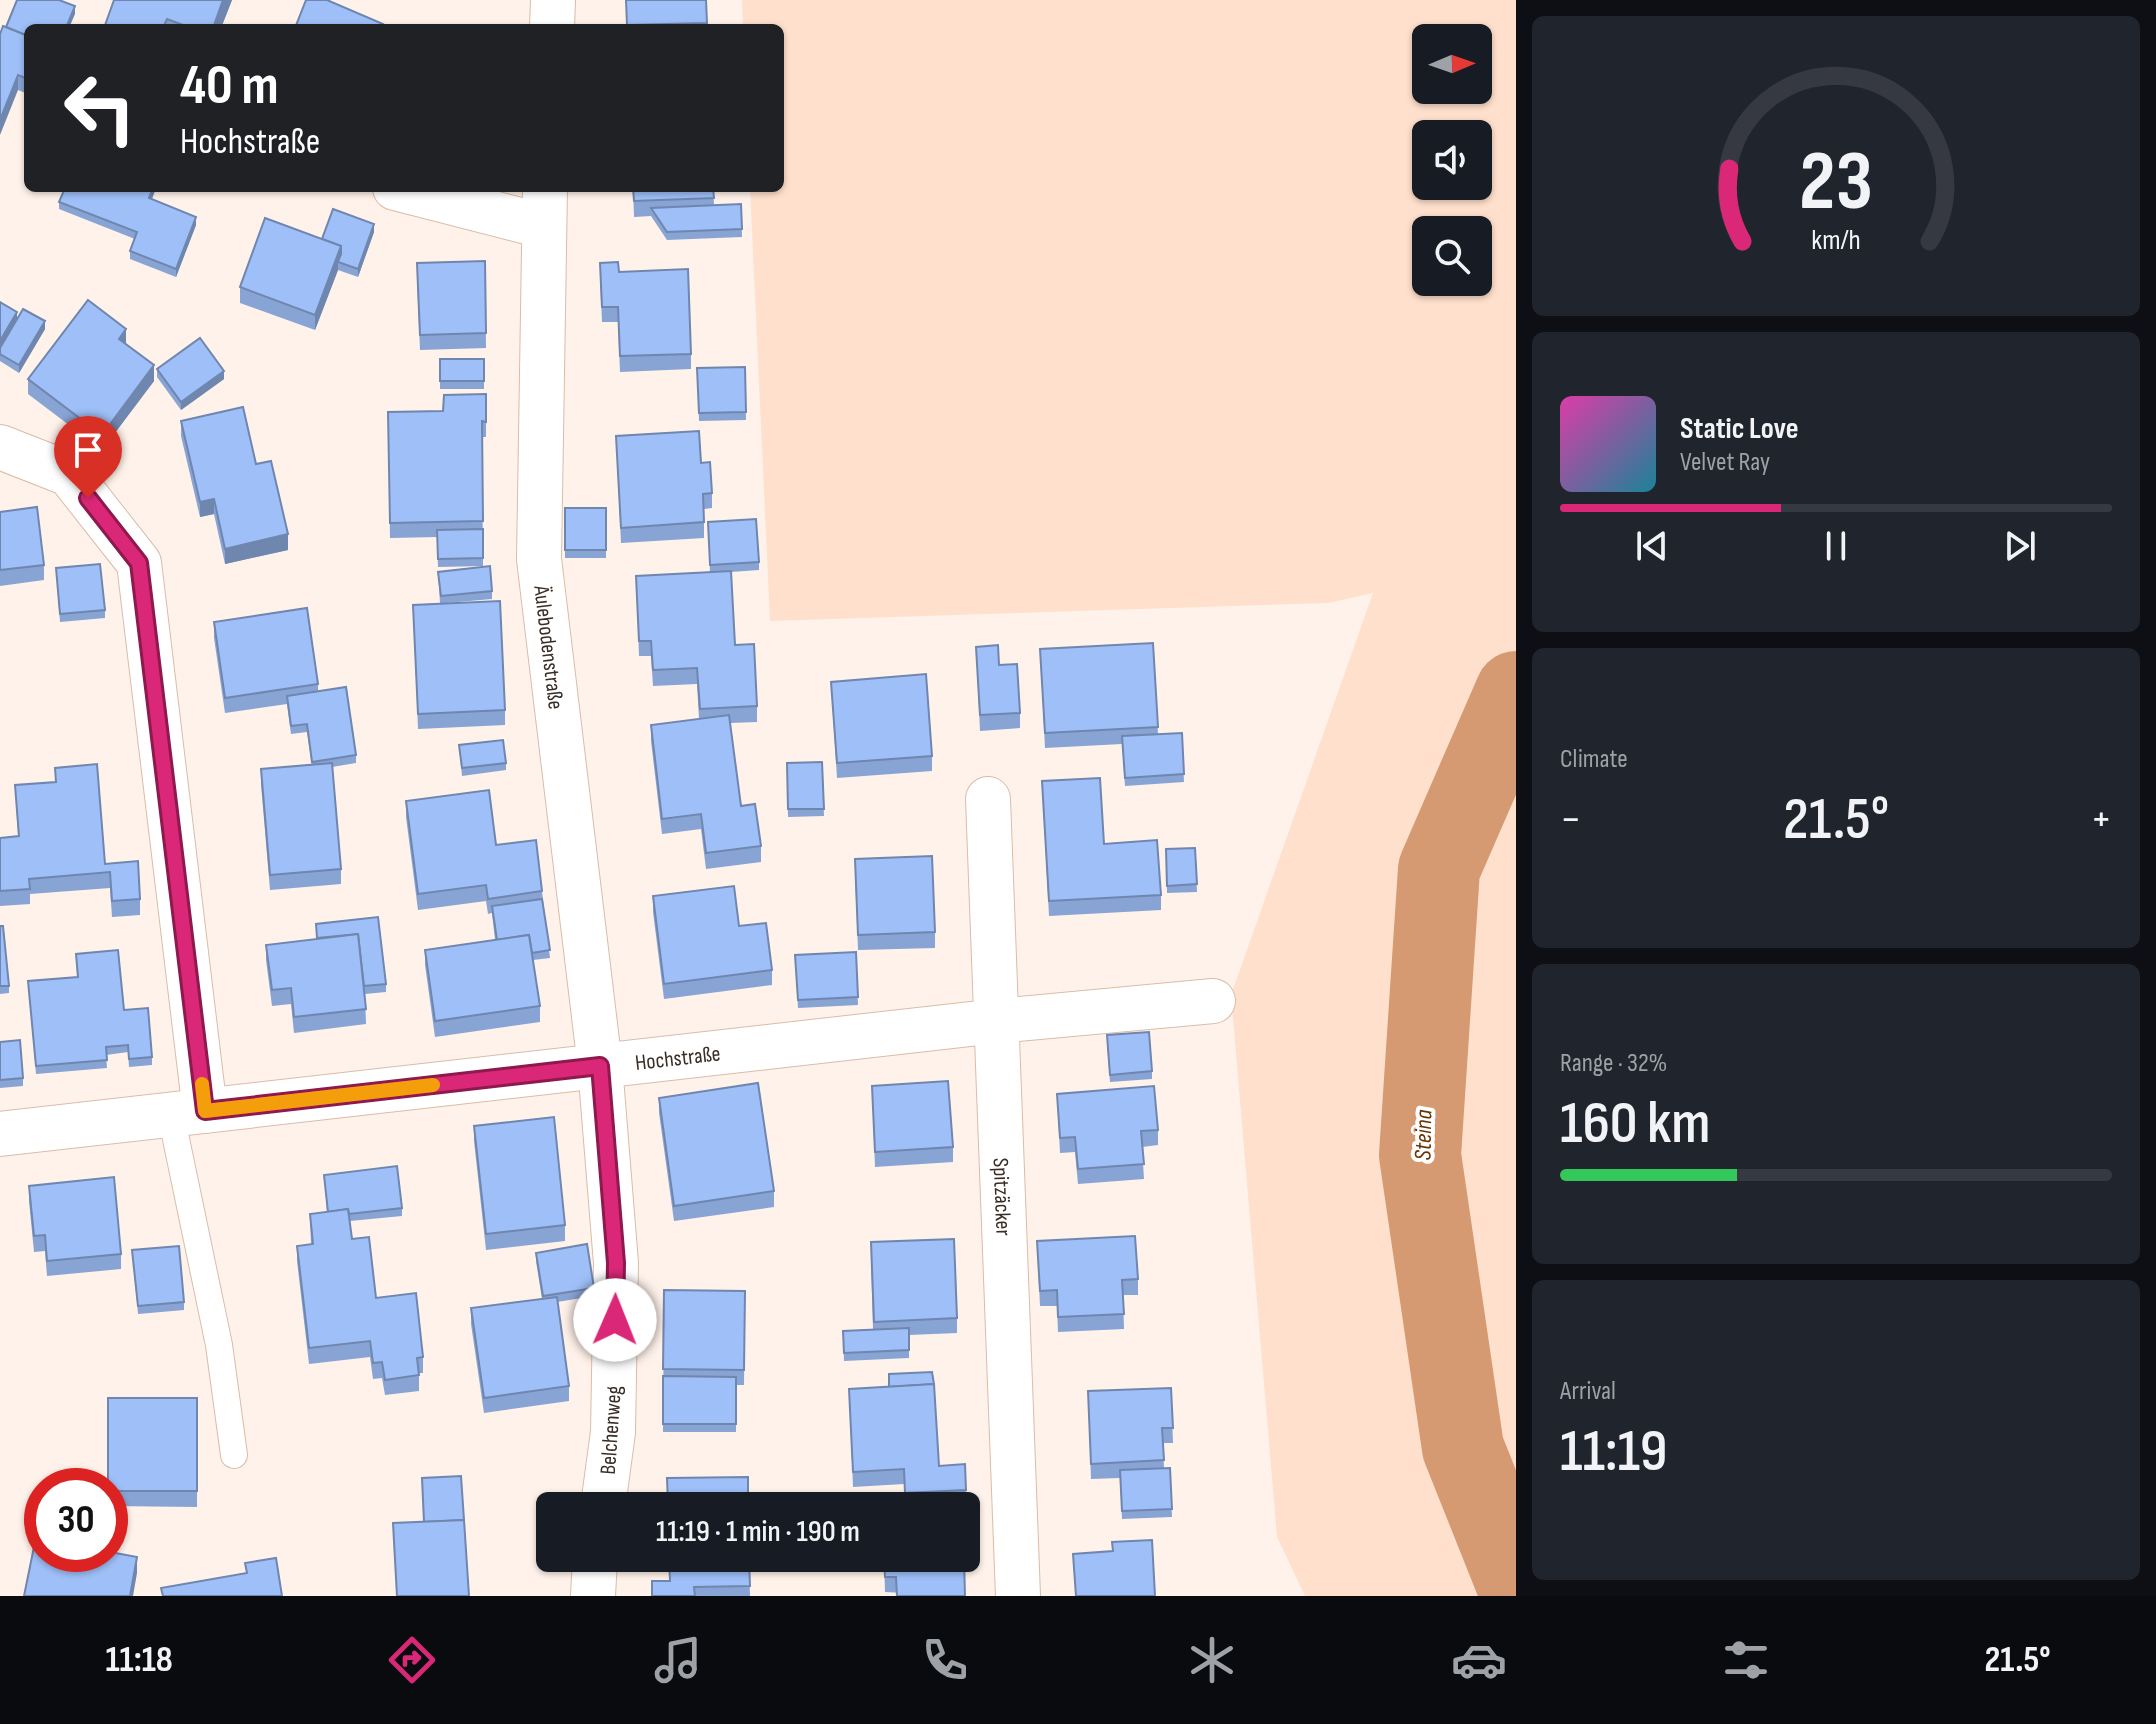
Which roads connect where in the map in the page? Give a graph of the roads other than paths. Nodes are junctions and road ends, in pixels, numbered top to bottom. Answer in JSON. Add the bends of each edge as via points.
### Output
{"nodes":[{"id":1,"x":553,"y":0,"type":"edge"},
{"id":2,"x":552,"y":24,"type":"edge"},
{"id":3,"x":426,"y":192,"type":"edge"},
{"id":4,"x":544,"y":207,"type":"edge"},
{"id":5,"x":0,"y":447,"type":"edge"},
{"id":6,"x":988,"y":799,"type":"dead end"},
{"id":7,"x":1213,"y":1001,"type":"dead end"},
{"id":8,"x":997,"y":1021,"type":"junction"},
{"id":9,"x":600,"y":1066,"type":"junction"},
{"id":10,"x":188,"y":1113,"type":"junction"},
{"id":11,"x":0,"y":1134,"type":"edge"},
{"id":12,"x":234,"y":1455,"type":"dead end"},
{"id":13,"x":605,"y":1492,"type":"edge"},
{"id":14,"x":594,"y":1572,"type":"edge"},
{"id":15,"x":593,"y":1596,"type":"edge"},
{"id":16,"x":1018,"y":1596,"type":"edge"}],
"edges":[{"from":1,"to":2,"type":"street"},
{"from":3,"to":4,"type":"street","name":"Äulebodenstraße"},
{"from":4,"to":9,"type":"street","name":"Äulebodenstraße","via":[[539,559]]},
{"from":5,"to":10,"type":"street","via":[[69,474],[139,563]]},
{"from":6,"to":8,"type":"street","name":"Spitzäcker"},
{"from":7,"to":8,"type":"street","name":"Hochstraße"},
{"from":8,"to":9,"type":"street","name":"Hochstraße"},
{"from":8,"to":16,"type":"street","name":"Spitzäcker"},
{"from":9,"to":10,"type":"street","name":"Hochstraße"},
{"from":9,"to":13,"type":"street","name":"Belchenweg","via":[[616,1263],[613,1432]]},
{"from":10,"to":11,"type":"street","name":"Hochstraße"},
{"from":10,"to":12,"type":"lane"},
{"from":14,"to":15,"type":"street"}]}
